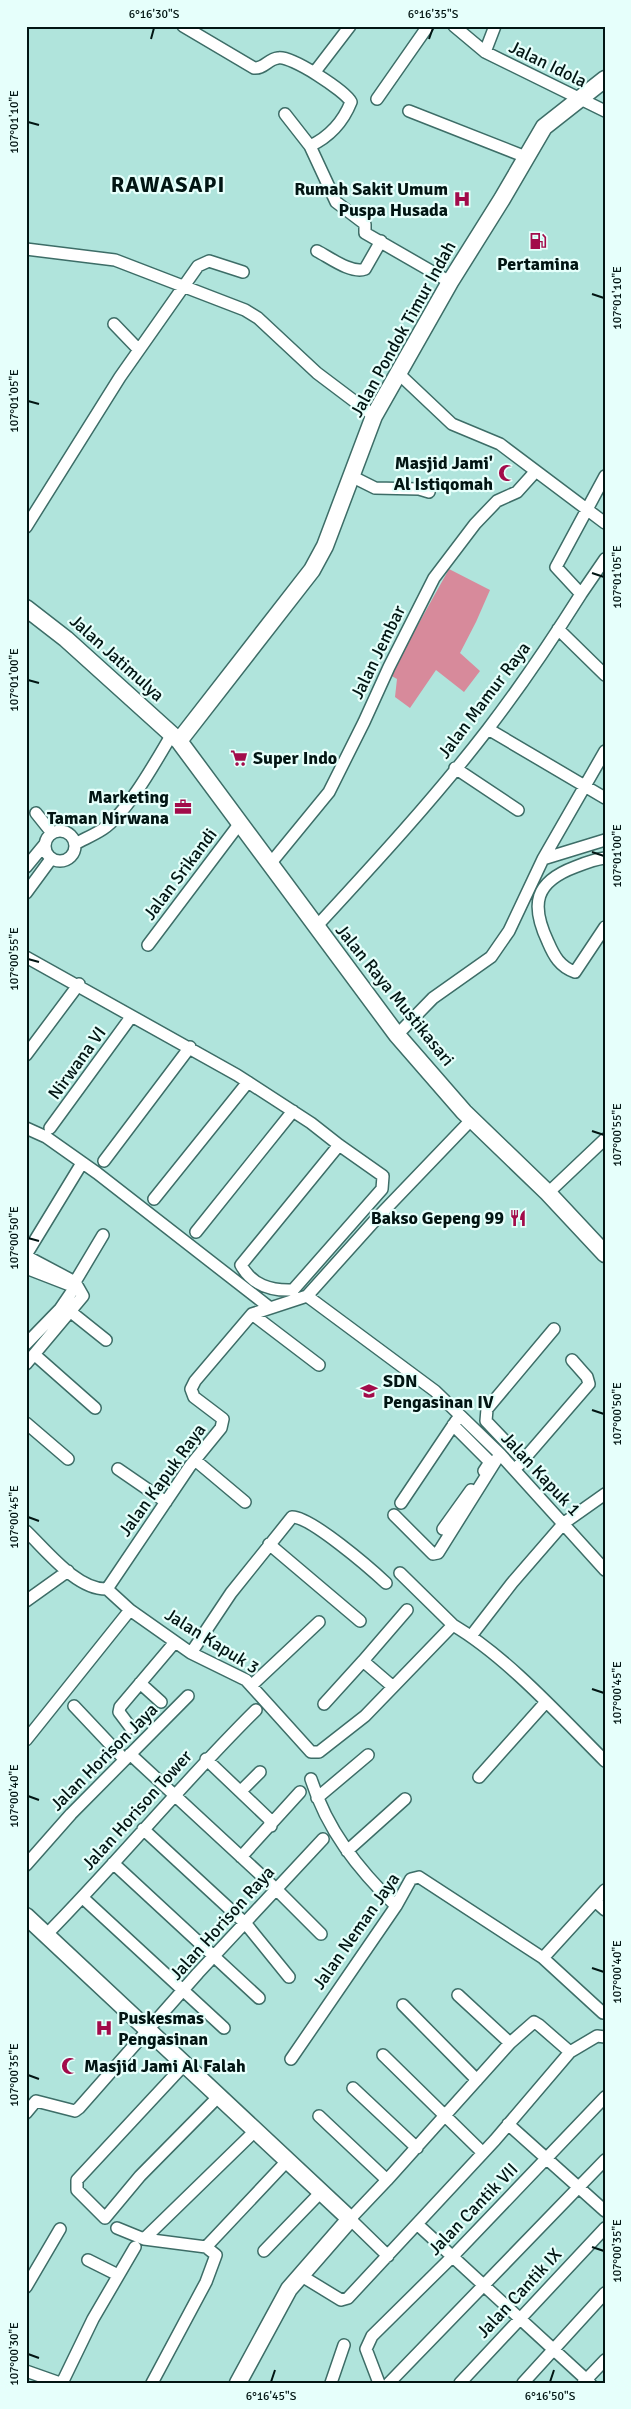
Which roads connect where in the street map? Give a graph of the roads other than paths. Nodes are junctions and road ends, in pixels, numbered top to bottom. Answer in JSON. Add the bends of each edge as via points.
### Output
{"nodes":[{"id":1,"x":183,"y":26,"type":"edge"},
{"id":2,"x":350,"y":26,"type":"edge"},
{"id":3,"x":428,"y":26,"type":"edge"},
{"id":4,"x":454,"y":26,"type":"edge"},
{"id":5,"x":496,"y":26,"type":"edge"},
{"id":6,"x":485,"y":52,"type":"junction"},
{"id":7,"x":314,"y":73,"type":"junction"},
{"id":8,"x":605,"y":79,"type":"edge"},
{"id":9,"x":377,"y":99,"type":"dead end"},
{"id":10,"x":579,"y":99,"type":"junction"},
{"id":11,"x":409,"y":111,"type":"dead end"},
{"id":12,"x":605,"y":111,"type":"edge"},
{"id":13,"x":285,"y":114,"type":"dead end"},
{"id":14,"x":310,"y":146,"type":"junction"},
{"id":15,"x":526,"y":157,"type":"junction"},
{"id":16,"x":381,"y":242,"type":"junction"},
{"id":17,"x":26,"y":250,"type":"edge"},
{"id":18,"x":317,"y":251,"type":"dead end"},
{"id":19,"x":243,"y":272,"type":"dead end"},
{"id":20,"x":450,"y":282,"type":"junction"},
{"id":21,"x":184,"y":287,"type":"junction"},
{"id":22,"x":114,"y":324,"type":"dead end"},
{"id":23,"x":140,"y":350,"type":"junction"},
{"id":24,"x":398,"y":373,"type":"junction"},
{"id":25,"x":374,"y":416,"type":"junction"},
{"id":26,"x":535,"y":472,"type":"junction"},
{"id":27,"x":351,"y":476,"type":"junction"},
{"id":28,"x":605,"y":476,"type":"edge"},
{"id":29,"x":429,"y":492,"type":"dead end"},
{"id":30,"x":588,"y":510,"type":"junction"},
{"id":31,"x":605,"y":523,"type":"edge"},
{"id":32,"x":26,"y":527,"type":"edge"},
{"id":33,"x":605,"y":559,"type":"edge"},
{"id":34,"x":581,"y":594,"type":"junction"},
{"id":35,"x":26,"y":608,"type":"edge"},
{"id":36,"x":558,"y":629,"type":"junction"},
{"id":37,"x":605,"y":675,"type":"edge"},
{"id":38,"x":488,"y":729,"type":"junction"},
{"id":39,"x":176,"y":737,"type":"junction"},
{"id":40,"x":605,"y":751,"type":"edge"},
{"id":41,"x":456,"y":768,"type":"junction"},
{"id":42,"x":583,"y":786,"type":"junction"},
{"id":43,"x":605,"y":798,"type":"edge"},
{"id":44,"x":518,"y":810,"type":"dead end"},
{"id":45,"x":36,"y":813,"type":"dead end"},
{"id":46,"x":240,"y":823,"type":"junction"},
{"id":47,"x":52,"y":833,"type":"junction"},
{"id":48,"x":605,"y":840,"type":"edge"},
{"id":49,"x":45,"y":844,"type":"junction"},
{"id":50,"x":75,"y":844,"type":"junction"},
{"id":51,"x":605,"y":858,"type":"edge"},
{"id":52,"x":51,"y":859,"type":"junction"},
{"id":53,"x":543,"y":859,"type":"junction"},
{"id":54,"x":270,"y":864,"type":"junction"},
{"id":55,"x":26,"y":867,"type":"edge"},
{"id":56,"x":26,"y":893,"type":"edge"},
{"id":57,"x":316,"y":927,"type":"junction"},
{"id":58,"x":605,"y":927,"type":"edge"},
{"id":59,"x":148,"y":945,"type":"dead end"},
{"id":60,"x":26,"y":957,"type":"edge"},
{"id":61,"x":78,"y":984,"type":"junction"},
{"id":62,"x":132,"y":1017,"type":"junction"},
{"id":63,"x":397,"y":1036,"type":"junction"},
{"id":64,"x":190,"y":1047,"type":"junction"},
{"id":65,"x":26,"y":1055,"type":"edge"},
{"id":66,"x":248,"y":1082,"type":"junction"},
{"id":67,"x":293,"y":1111,"type":"junction"},
{"id":68,"x":472,"y":1120,"type":"junction"},
{"id":69,"x":26,"y":1128,"type":"edge"},
{"id":70,"x":50,"y":1128,"type":"dead end"},
{"id":71,"x":605,"y":1139,"type":"edge"},
{"id":72,"x":339,"y":1146,"type":"junction"},
{"id":73,"x":104,"y":1161,"type":"dead end"},
{"id":74,"x":82,"y":1162,"type":"junction"},
{"id":75,"x":548,"y":1193,"type":"junction"},
{"id":76,"x":154,"y":1199,"type":"dead end"},
{"id":77,"x":196,"y":1232,"type":"dead end"},
{"id":78,"x":102,"y":1235,"type":"dead end"},
{"id":79,"x":605,"y":1254,"type":"edge"},
{"id":80,"x":26,"y":1256,"type":"edge"},
{"id":81,"x":26,"y":1268,"type":"edge"},
{"id":82,"x":76,"y":1282,"type":"junction"},
{"id":83,"x":306,"y":1296,"type":"junction"},
{"id":84,"x":269,"y":1308,"type":"junction"},
{"id":85,"x":71,"y":1312,"type":"junction"},
{"id":86,"x":252,"y":1314,"type":"junction"},
{"id":87,"x":554,"y":1329,"type":"dead end"},
{"id":88,"x":106,"y":1340,"type":"dead end"},
{"id":89,"x":26,"y":1344,"type":"edge"},
{"id":90,"x":35,"y":1354,"type":"junction"},
{"id":91,"x":572,"y":1360,"type":"dead end"},
{"id":92,"x":26,"y":1364,"type":"edge"},
{"id":93,"x":319,"y":1365,"type":"dead end"},
{"id":94,"x":95,"y":1408,"type":"dead end"},
{"id":95,"x":460,"y":1415,"type":"junction"},
{"id":96,"x":26,"y":1423,"type":"edge"},
{"id":97,"x":453,"y":1425,"type":"junction"},
{"id":98,"x":500,"y":1454,"type":"junction"},
{"id":99,"x":68,"y":1459,"type":"dead end"},
{"id":100,"x":195,"y":1460,"type":"junction"},
{"id":101,"x":524,"y":1461,"type":"junction"},
{"id":102,"x":118,"y":1469,"type":"dead end"},
{"id":103,"x":515,"y":1470,"type":"junction"},
{"id":104,"x":605,"y":1494,"type":"edge"},
{"id":105,"x":166,"y":1502,"type":"junction"},
{"id":106,"x":245,"y":1502,"type":"dead end"},
{"id":107,"x":401,"y":1503,"type":"dead end"},
{"id":108,"x":394,"y":1515,"type":"dead end"},
{"id":109,"x":564,"y":1523,"type":"junction"},
{"id":110,"x":444,"y":1529,"type":"dead end"},
{"id":111,"x":26,"y":1531,"type":"edge"},
{"id":112,"x":269,"y":1544,"type":"junction"},
{"id":113,"x":605,"y":1570,"type":"edge"},
{"id":114,"x":68,"y":1571,"type":"junction"},
{"id":115,"x":400,"y":1572,"type":"dead end"},
{"id":116,"x":386,"y":1584,"type":"dead end"},
{"id":117,"x":107,"y":1589,"type":"junction"},
{"id":118,"x":26,"y":1601,"type":"edge"},
{"id":119,"x":130,"y":1610,"type":"junction"},
{"id":120,"x":407,"y":1610,"type":"dead end"},
{"id":121,"x":360,"y":1621,"type":"dead end"},
{"id":122,"x":319,"y":1622,"type":"dead end"},
{"id":123,"x":452,"y":1625,"type":"junction"},
{"id":124,"x":471,"y":1636,"type":"junction"},
{"id":125,"x":175,"y":1642,"type":"junction"},
{"id":126,"x":191,"y":1653,"type":"junction"},
{"id":127,"x":363,"y":1661,"type":"junction"},
{"id":128,"x":140,"y":1683,"type":"junction"},
{"id":129,"x":252,"y":1685,"type":"junction"},
{"id":130,"x":392,"y":1686,"type":"junction"},
{"id":131,"x":188,"y":1696,"type":"dead end"},
{"id":132,"x":161,"y":1702,"type":"dead end"},
{"id":133,"x":546,"y":1702,"type":"junction"},
{"id":134,"x":324,"y":1704,"type":"dead end"},
{"id":135,"x":74,"y":1706,"type":"dead end"},
{"id":136,"x":256,"y":1710,"type":"dead end"},
{"id":137,"x":131,"y":1728,"type":"dead end"},
{"id":138,"x":26,"y":1740,"type":"edge"},
{"id":139,"x":368,"y":1755,"type":"dead end"},
{"id":140,"x":127,"y":1757,"type":"junction"},
{"id":141,"x":206,"y":1759,"type":"junction"},
{"id":142,"x":605,"y":1761,"type":"edge"},
{"id":143,"x":260,"y":1772,"type":"dead end"},
{"id":144,"x":480,"y":1777,"type":"dead end"},
{"id":145,"x":311,"y":1779,"type":"dead end"},
{"id":146,"x":241,"y":1791,"type":"junction"},
{"id":147,"x":300,"y":1792,"type":"dead end"},
{"id":148,"x":175,"y":1795,"type":"junction"},
{"id":149,"x":317,"y":1798,"type":"junction"},
{"id":150,"x":405,"y":1799,"type":"dead end"},
{"id":151,"x":271,"y":1826,"type":"junction"},
{"id":152,"x":143,"y":1829,"type":"junction"},
{"id":153,"x":324,"y":1839,"type":"dead end"},
{"id":154,"x":347,"y":1851,"type":"junction"},
{"id":155,"x":241,"y":1857,"type":"junction"},
{"id":156,"x":113,"y":1863,"type":"junction"},
{"id":157,"x":26,"y":1865,"type":"edge"},
{"id":158,"x":276,"y":1889,"type":"junction"},
{"id":159,"x":605,"y":1890,"type":"edge"},
{"id":160,"x":83,"y":1898,"type":"junction"},
{"id":161,"x":595,"y":1901,"type":"junction"},
{"id":162,"x":396,"y":1906,"type":"junction"},
{"id":163,"x":605,"y":1910,"type":"edge"},
{"id":164,"x":26,"y":1916,"type":"edge"},
{"id":165,"x":246,"y":1924,"type":"junction"},
{"id":166,"x":321,"y":1934,"type":"dead end"},
{"id":167,"x":46,"y":1935,"type":"junction"},
{"id":168,"x":214,"y":1958,"type":"junction"},
{"id":169,"x":543,"y":1958,"type":"junction"},
{"id":170,"x":289,"y":1977,"type":"dead end"},
{"id":171,"x":182,"y":1992,"type":"junction"},
{"id":172,"x":458,"y":1995,"type":"dead end"},
{"id":173,"x":258,"y":1998,"type":"dead end"},
{"id":174,"x":403,"y":2005,"type":"dead end"},
{"id":175,"x":603,"y":2013,"type":"dead end"},
{"id":176,"x":224,"y":2028,"type":"dead end"},
{"id":177,"x":148,"y":2030,"type":"junction"},
{"id":178,"x":605,"y":2038,"type":"edge"},
{"id":179,"x":510,"y":2043,"type":"junction"},
{"id":180,"x":570,"y":2052,"type":"junction"},
{"id":181,"x":383,"y":2055,"type":"dead end"},
{"id":182,"x":290,"y":2058,"type":"dead end"},
{"id":183,"x":184,"y":2065,"type":"junction"},
{"id":184,"x":477,"y":2080,"type":"junction"},
{"id":185,"x":353,"y":2088,"type":"dead end"},
{"id":186,"x":218,"y":2097,"type":"junction"},
{"id":187,"x":605,"y":2097,"type":"edge"},
{"id":188,"x":26,"y":2113,"type":"edge"},
{"id":189,"x":444,"y":2114,"type":"junction"},
{"id":190,"x":319,"y":2116,"type":"dead end"},
{"id":191,"x":508,"y":2124,"type":"junction"},
{"id":192,"x":255,"y":2131,"type":"junction"},
{"id":193,"x":417,"y":2148,"type":"junction"},
{"id":194,"x":483,"y":2153,"type":"junction"},
{"id":195,"x":546,"y":2158,"type":"junction"},
{"id":196,"x":605,"y":2160,"type":"edge"},
{"id":197,"x":287,"y":2161,"type":"junction"},
{"id":198,"x":387,"y":2180,"type":"junction"},
{"id":199,"x":577,"y":2186,"type":"junction"},
{"id":200,"x":321,"y":2192,"type":"junction"},
{"id":201,"x":605,"y":2210,"type":"edge"},
{"id":202,"x":350,"y":2219,"type":"junction"},
{"id":203,"x":417,"y":2224,"type":"junction"},
{"id":204,"x":117,"y":2228,"type":"dead end"},
{"id":205,"x":605,"y":2228,"type":"edge"},
{"id":206,"x":60,"y":2229,"type":"dead end"},
{"id":207,"x":139,"y":2243,"type":"junction"},
{"id":208,"x":206,"y":2247,"type":"junction"},
{"id":209,"x":264,"y":2251,"type":"dead end"},
{"id":210,"x":388,"y":2256,"type":"junction"},
{"id":211,"x":453,"y":2256,"type":"junction"},
{"id":212,"x":88,"y":2260,"type":"dead end"},
{"id":213,"x":300,"y":2275,"type":"junction"},
{"id":214,"x":118,"y":2276,"type":"junction"},
{"id":215,"x":483,"y":2284,"type":"junction"},
{"id":216,"x":26,"y":2287,"type":"edge"},
{"id":217,"x":605,"y":2293,"type":"edge"},
{"id":218,"x":520,"y":2317,"type":"junction"},
{"id":219,"x":344,"y":2345,"type":"dead end"},
{"id":220,"x":554,"y":2349,"type":"junction"},
{"id":221,"x":605,"y":2360,"type":"edge"},
{"id":222,"x":26,"y":2371,"type":"edge"},
{"id":223,"x":586,"y":2382,"type":"edge"},
{"id":224,"x":61,"y":2383,"type":"edge"},
{"id":225,"x":152,"y":2383,"type":"edge"},
{"id":226,"x":238,"y":2383,"type":"edge"},
{"id":227,"x":332,"y":2383,"type":"edge"},
{"id":228,"x":379,"y":2383,"type":"edge"},
{"id":229,"x":389,"y":2383,"type":"edge"},
{"id":230,"x":460,"y":2383,"type":"edge"},
{"id":231,"x":523,"y":2383,"type":"edge"}],
"edges":[{"from":1,"to":7,"type":"street","via":[[254,68],[260,69],[276,58],[282,58]]},
{"from":2,"to":7,"type":"street"},
{"from":3,"to":9,"type":"street"},
{"from":4,"to":6,"type":"street","name":"Jalan Idola"},
{"from":5,"to":6,"type":"street"},
{"from":6,"to":10,"type":"street","name":"Jalan Idola"},
{"from":7,"to":14,"type":"street","via":[[348,96],[351,102],[329,135]]},
{"from":8,"to":10,"type":"main road","name":"Jalan Pondok Timur Indah"},
{"from":10,"to":12,"type":"street","name":"Jalan Idola"},
{"from":10,"to":15,"type":"main road","name":"Jalan Pondok Timur Indah","via":[[544,127]]},
{"from":11,"to":15,"type":"street"},
{"from":13,"to":14,"type":"street"},
{"from":14,"to":16,"type":"street","via":[[336,202],[367,226],[365,233]]},
{"from":15,"to":20,"type":"main road","name":"Jalan Pondok Timur Indah"},
{"from":16,"to":18,"type":"street","via":[[365,269],[361,270]]},
{"from":16,"to":20,"type":"street"},
{"from":17,"to":21,"type":"street","via":[[103,257]]},
{"from":19,"to":21,"type":"street","via":[[204,262]]},
{"from":20,"to":24,"type":"main road","name":"Jalan Pondok Timur Indah"},
{"from":21,"to":23,"type":"street"},
{"from":21,"to":25,"type":"street","via":[[252,314],[317,373]]},
{"from":22,"to":23,"type":"street"},
{"from":23,"to":32,"type":"street"},
{"from":24,"to":25,"type":"main road","name":"Jalan Pondok Timur Indah"},
{"from":24,"to":26,"type":"street","via":[[452,424],[500,444]]},
{"from":25,"to":27,"type":"main road","name":"Jalan Pondok Timur Indah"},
{"from":26,"to":30,"type":"street"},
{"from":26,"to":54,"type":"street","name":"Jalan Jembar","via":[[517,492],[497,500],[434,578],[329,792]]},
{"from":27,"to":29,"type":"street","via":[[376,488]]},
{"from":27,"to":39,"type":"main road","name":"Jalan Pondok Timur Indah","via":[[325,546],[312,570]]},
{"from":28,"to":30,"type":"street"},
{"from":30,"to":31,"type":"street"},
{"from":30,"to":34,"type":"street","via":[[556,567]]},
{"from":33,"to":34,"type":"street","name":"Jalan Mamur Raya"},
{"from":34,"to":36,"type":"street","name":"Jalan Mamur Raya"},
{"from":35,"to":39,"type":"main road","name":"Jalan Jatimulya","via":[[66,639]]},
{"from":36,"to":37,"type":"street"},
{"from":36,"to":38,"type":"street","name":"Jalan Mamur Raya"},
{"from":38,"to":41,"type":"street","name":"Jalan Mamur Raya"},
{"from":38,"to":42,"type":"street"},
{"from":39,"to":46,"type":"main road","name":"Jalan Raya Mustikasari"},
{"from":39,"to":50,"type":"street","via":[[116,818]]},
{"from":40,"to":42,"type":"street"},
{"from":41,"to":44,"type":"street"},
{"from":41,"to":57,"type":"street","name":"Jalan Mamur Raya"},
{"from":42,"to":43,"type":"street"},
{"from":42,"to":53,"type":"street"},
{"from":45,"to":47,"type":"street"},
{"from":46,"to":54,"type":"main road","name":"Jalan Raya Mustikasari"},
{"from":46,"to":59,"type":"street","name":"Jalan Srikandi"},
{"from":47,"to":49,"type":"street"},
{"from":47,"to":50,"type":"street","via":[[66,832]]},
{"from":48,"to":53,"type":"street"},
{"from":49,"to":52,"type":"street"},
{"from":49,"to":55,"type":"street"},
{"from":50,"to":52,"type":"street","via":[[70,858],[63,862]]},
{"from":51,"to":58,"type":"street","via":[[557,874],[538,899],[538,911],[540,926],[560,964],[575,972]]},
{"from":52,"to":56,"type":"street"},
{"from":53,"to":63,"type":"street","via":[[509,932],[491,957],[433,998]]},
{"from":54,"to":57,"type":"main road","name":"Jalan Raya Mustikasari"},
{"from":57,"to":63,"type":"main road","name":"Jalan Raya Mustikasari"},
{"from":60,"to":61,"type":"street"},
{"from":61,"to":62,"type":"street"},
{"from":61,"to":65,"type":"street"},
{"from":62,"to":64,"type":"street"},
{"from":62,"to":70,"type":"street","name":"Nirwana VI"},
{"from":63,"to":68,"type":"main road","name":"Jalan Raya Mustikasari"},
{"from":64,"to":66,"type":"street"},
{"from":64,"to":73,"type":"street"},
{"from":66,"to":67,"type":"street"},
{"from":66,"to":76,"type":"street"},
{"from":67,"to":72,"type":"street"},
{"from":67,"to":77,"type":"street"},
{"from":68,"to":75,"type":"main road","name":"Jalan Raya Mustikasari"},
{"from":68,"to":83,"type":"street"},
{"from":69,"to":74,"type":"street","via":[[46,1137]]},
{"from":71,"to":75,"type":"street"},
{"from":72,"to":72,"type":"street","via":[[241,1265],[246,1274],[261,1286],[280,1291],[292,1290],[382,1189],[383,1176]]},
{"from":74,"to":80,"type":"street"},
{"from":74,"to":84,"type":"street"},
{"from":75,"to":79,"type":"main road","name":"Jalan Raya Mustikasari"},
{"from":78,"to":82,"type":"street"},
{"from":80,"to":82,"type":"street"},
{"from":81,"to":89,"type":"street","via":[[75,1286],[60,1309]]},
{"from":82,"to":85,"type":"street","via":[[83,1296]]},
{"from":83,"to":84,"type":"street"},
{"from":83,"to":95,"type":"street","name":"Jalan Kapuk 1","via":[[435,1391]]},
{"from":84,"to":86,"type":"street"},
{"from":85,"to":88,"type":"street"},
{"from":85,"to":90,"type":"street"},
{"from":86,"to":93,"type":"street"},
{"from":86,"to":100,"type":"street","name":"Jalan Kapuk Raya","via":[[191,1389],[194,1397],[220,1416],[223,1423]]},
{"from":87,"to":101,"type":"street","via":[[487,1408],[485,1415],[486,1421]]},
{"from":90,"to":92,"type":"street"},
{"from":90,"to":94,"type":"street"},
{"from":91,"to":101,"type":"street","via":[[589,1384]]},
{"from":95,"to":97,"type":"street"},
{"from":95,"to":98,"type":"street","name":"Jalan Kapuk 1"},
{"from":96,"to":99,"type":"street"},
{"from":97,"to":107,"type":"street"},
{"from":97,"to":110,"type":"street","via":[[490,1462]]},
{"from":98,"to":103,"type":"street","name":"Jalan Kapuk 1"},
{"from":98,"to":108,"type":"street","via":[[438,1553],[433,1554]]},
{"from":100,"to":105,"type":"street","name":"Jalan Kapuk Raya"},
{"from":100,"to":106,"type":"street"},
{"from":101,"to":103,"type":"street"},
{"from":102,"to":105,"type":"street"},
{"from":103,"to":109,"type":"street","name":"Jalan Kapuk 1"},
{"from":104,"to":109,"type":"street"},
{"from":105,"to":117,"type":"street","name":"Jalan Kapuk Raya"},
{"from":109,"to":113,"type":"street","name":"Jalan Kapuk 1"},
{"from":109,"to":124,"type":"street","via":[[512,1582]]},
{"from":111,"to":114,"type":"street"},
{"from":112,"to":116,"type":"street","via":[[292,1516],[300,1516],[372,1569]]},
{"from":112,"to":121,"type":"street"},
{"from":112,"to":126,"type":"street"},
{"from":114,"to":117,"type":"street","via":[[78,1581]]},
{"from":114,"to":118,"type":"street"},
{"from":115,"to":123,"type":"street"},
{"from":117,"to":119,"type":"street"},
{"from":119,"to":125,"type":"street","name":"Jalan Kapuk 3"},
{"from":119,"to":138,"type":"street"},
{"from":120,"to":127,"type":"street"},
{"from":122,"to":129,"type":"street"},
{"from":123,"to":124,"type":"street"},
{"from":123,"to":130,"type":"street"},
{"from":124,"to":133,"type":"street"},
{"from":125,"to":126,"type":"street","name":"Jalan Kapuk 3"},
{"from":125,"to":128,"type":"street"},
{"from":126,"to":129,"type":"street","name":"Jalan Kapuk 3"},
{"from":127,"to":130,"type":"street"},
{"from":127,"to":134,"type":"street"},
{"from":128,"to":132,"type":"street"},
{"from":128,"to":137,"type":"street","via":[[119,1710]]},
{"from":129,"to":130,"type":"street","name":"Jalan Kapuk 3","via":[[311,1752],[319,1752],[343,1734],[365,1716]]},
{"from":131,"to":140,"type":"street","name":"Jalan Horison Jaya"},
{"from":133,"to":142,"type":"street"},
{"from":133,"to":144,"type":"street"},
{"from":135,"to":140,"type":"street"},
{"from":136,"to":141,"type":"street","name":"Jalan Horison Tower"},
{"from":139,"to":149,"type":"street"},
{"from":140,"to":148,"type":"street"},
{"from":140,"to":157,"type":"street","name":"Jalan Horison Jaya"},
{"from":141,"to":146,"type":"street"},
{"from":141,"to":148,"type":"street","name":"Jalan Horison Tower"},
{"from":143,"to":146,"type":"street"},
{"from":145,"to":149,"type":"street"},
{"from":146,"to":151,"type":"street"},
{"from":147,"to":151,"type":"street"},
{"from":148,"to":152,"type":"street","name":"Jalan Horison Tower"},
{"from":148,"to":155,"type":"street"},
{"from":149,"to":154,"type":"street","via":[[332,1830]]},
{"from":150,"to":154,"type":"street"},
{"from":151,"to":155,"type":"street"},
{"from":152,"to":156,"type":"street","name":"Jalan Horison Tower"},
{"from":152,"to":165,"type":"street"},
{"from":153,"to":158,"type":"street","name":"Jalan Horison Raya"},
{"from":154,"to":162,"type":"street","via":[[356,1865]]},
{"from":155,"to":158,"type":"street"},
{"from":156,"to":160,"type":"street","name":"Jalan Horison Tower"},
{"from":156,"to":168,"type":"street"},
{"from":158,"to":165,"type":"street","name":"Jalan Horison Raya"},
{"from":158,"to":166,"type":"street"},
{"from":159,"to":161,"type":"street"},
{"from":160,"to":167,"type":"street","name":"Jalan Horison Tower"},
{"from":160,"to":171,"type":"street"},
{"from":161,"to":163,"type":"street"},
{"from":161,"to":169,"type":"street"},
{"from":162,"to":169,"type":"street","name":"Jalan Neman Jaya","via":[[411,1879],[419,1877]]},
{"from":162,"to":182,"type":"street","name":"Jalan Neman Jaya"},
{"from":164,"to":167,"type":"main road"},
{"from":165,"to":168,"type":"street","name":"Jalan Horison Raya"},
{"from":165,"to":170,"type":"street"},
{"from":167,"to":177,"type":"main road"},
{"from":168,"to":171,"type":"street","name":"Jalan Horison Raya"},
{"from":168,"to":173,"type":"street"},
{"from":169,"to":175,"type":"street","name":"Jalan Neman Jaya"},
{"from":171,"to":176,"type":"street"},
{"from":171,"to":177,"type":"street","name":"Jalan Horison Raya"},
{"from":172,"to":179,"type":"street"},
{"from":174,"to":184,"type":"street"},
{"from":177,"to":183,"type":"main road"},
{"from":177,"to":188,"type":"street","name":"Jalan Horison Raya","via":[[75,2111],[36,2101]]},
{"from":178,"to":180,"type":"street","via":[[597,2036]]},
{"from":179,"to":180,"type":"street","via":[[534,2022]]},
{"from":179,"to":184,"type":"street"},
{"from":180,"to":191,"type":"street"},
{"from":181,"to":189,"type":"street"},
{"from":183,"to":186,"type":"main road"},
{"from":183,"to":186,"type":"street","via":[[77,2180],[77,2190],[105,2218],[140,2176]]},
{"from":184,"to":189,"type":"street"},
{"from":185,"to":193,"type":"street"},
{"from":186,"to":192,"type":"main road"},
{"from":187,"to":195,"type":"street","name":"Jalan Cantik VII"},
{"from":189,"to":193,"type":"street"},
{"from":189,"to":194,"type":"street"},
{"from":190,"to":198,"type":"street"},
{"from":191,"to":194,"type":"street"},
{"from":191,"to":195,"type":"street"},
{"from":192,"to":197,"type":"main road"},
{"from":192,"to":207,"type":"street"},
{"from":193,"to":198,"type":"street"},
{"from":194,"to":203,"type":"street"},
{"from":195,"to":199,"type":"street"},
{"from":195,"to":211,"type":"street","name":"Jalan Cantik VII"},
{"from":196,"to":199,"type":"street"},
{"from":197,"to":200,"type":"main road"},
{"from":197,"to":208,"type":"street"},
{"from":198,"to":202,"type":"street"},
{"from":199,"to":201,"type":"street"},
{"from":199,"to":215,"type":"street"},
{"from":200,"to":202,"type":"main road"},
{"from":200,"to":209,"type":"street"},
{"from":202,"to":210,"type":"street"},
{"from":202,"to":213,"type":"main road"},
{"from":203,"to":210,"type":"street"},
{"from":203,"to":211,"type":"street"},
{"from":204,"to":207,"type":"street"},
{"from":205,"to":218,"type":"street","name":"Jalan Cantik IX"},
{"from":206,"to":216,"type":"street"},
{"from":207,"to":208,"type":"street"},
{"from":207,"to":214,"type":"street"},
{"from":208,"to":225,"type":"street","via":[[216,2255],[206,2282]]},
{"from":210,"to":213,"type":"street","via":[[348,2298],[341,2300]]},
{"from":211,"to":215,"type":"street"},
{"from":211,"to":228,"type":"street","name":"Jalan Cantik VII","via":[[367,2344]]},
{"from":212,"to":214,"type":"street"},
{"from":213,"to":226,"type":"main road","via":[[282,2301]]},
{"from":214,"to":224,"type":"street"},
{"from":215,"to":218,"type":"street"},
{"from":215,"to":229,"type":"street"},
{"from":217,"to":220,"type":"street"},
{"from":218,"to":220,"type":"street"},
{"from":218,"to":230,"type":"street","name":"Jalan Cantik IX"},
{"from":219,"to":227,"type":"street"},
{"from":220,"to":223,"type":"street"},
{"from":220,"to":231,"type":"street"},
{"from":221,"to":223,"type":"street"},
{"from":222,"to":224,"type":"street"}]}
